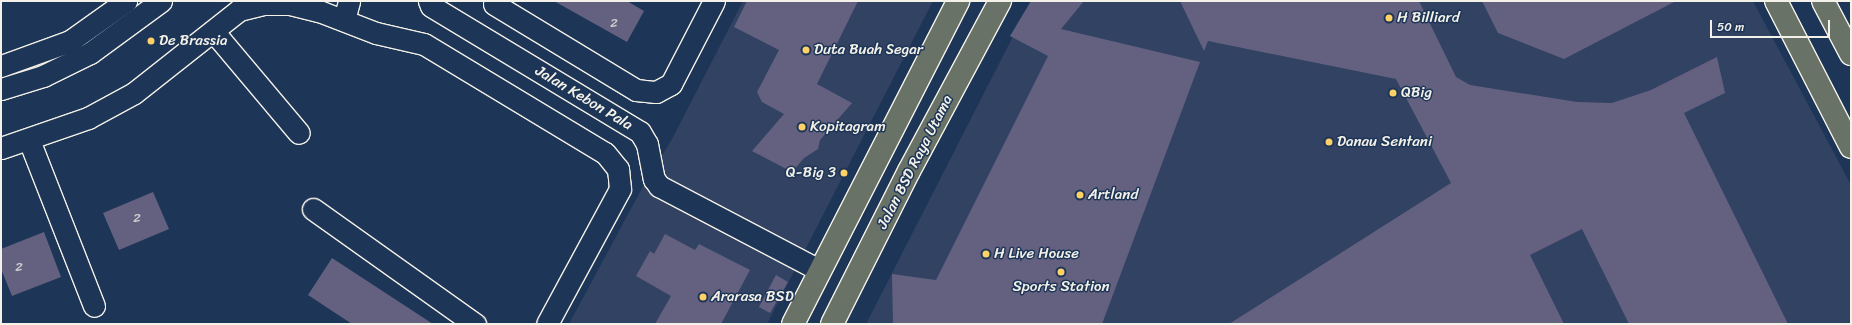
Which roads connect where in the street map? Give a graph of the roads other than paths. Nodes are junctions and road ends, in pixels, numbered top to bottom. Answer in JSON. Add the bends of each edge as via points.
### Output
{"nodes":[{"id":1,"x":126,"y":1,"type":"edge"},
{"id":2,"x":161,"y":1,"type":"edge"},
{"id":3,"x":429,"y":1,"type":"edge"},
{"id":4,"x":714,"y":1,"type":"edge"},
{"id":5,"x":958,"y":1,"type":"edge"},
{"id":6,"x":1000,"y":1,"type":"edge"},
{"id":7,"x":1776,"y":1,"type":"edge"},
{"id":8,"x":1823,"y":1,"type":"edge"},
{"id":9,"x":494,"y":4,"type":"dead end"},
{"id":10,"x":346,"y":10,"type":"edge"},
{"id":11,"x":213,"y":31,"type":"junction"},
{"id":12,"x":1851,"y":54,"type":"edge"},
{"id":13,"x":1,"y":66,"type":"edge"},
{"id":14,"x":1,"y":90,"type":"edge"},
{"id":15,"x":299,"y":133,"type":"dead end"},
{"id":16,"x":29,"y":140,"type":"junction"},
{"id":17,"x":1851,"y":146,"type":"edge"},
{"id":18,"x":1,"y":148,"type":"edge"},
{"id":19,"x":312,"y":209,"type":"dead end"},
{"id":20,"x":819,"y":270,"type":"junction"},
{"id":21,"x":94,"y":306,"type":"dead end"},
{"id":22,"x":475,"y":324,"type":"edge"},
{"id":23,"x":547,"y":324,"type":"edge"},
{"id":24,"x":793,"y":324,"type":"edge"},
{"id":25,"x":832,"y":324,"type":"edge"}],
"edges":[{"from":1,"to":13,"type":"street","via":[[70,41]]},
{"from":2,"to":14,"type":"street","via":[[90,53],[43,76]]},
{"from":3,"to":20,"type":"street","name":"Jalan Kebon Pala","via":[[431,6],[640,132],[647,144],[654,178],[659,186]]},
{"from":4,"to":9,"type":"street","via":[[670,84],[656,92],[636,90]]},
{"from":5,"to":20,"type":"main road"},
{"from":6,"to":25,"type":"main road","name":"Jalan BSD Raya Utama","via":[[908,171]]},
{"from":7,"to":17,"type":"main road"},
{"from":8,"to":12,"type":"main road"},
{"from":10,"to":11,"type":"street","via":[[263,4],[239,10]]},
{"from":10,"to":23,"type":"street","via":[[376,33],[424,44],[605,153],[618,169],[620,189]]},
{"from":11,"to":15,"type":"street"},
{"from":11,"to":16,"type":"street","via":[[134,93],[88,118]]},
{"from":16,"to":18,"type":"street"},
{"from":16,"to":21,"type":"street"},
{"from":19,"to":22,"type":"street"},
{"from":20,"to":24,"type":"main road"}]}
